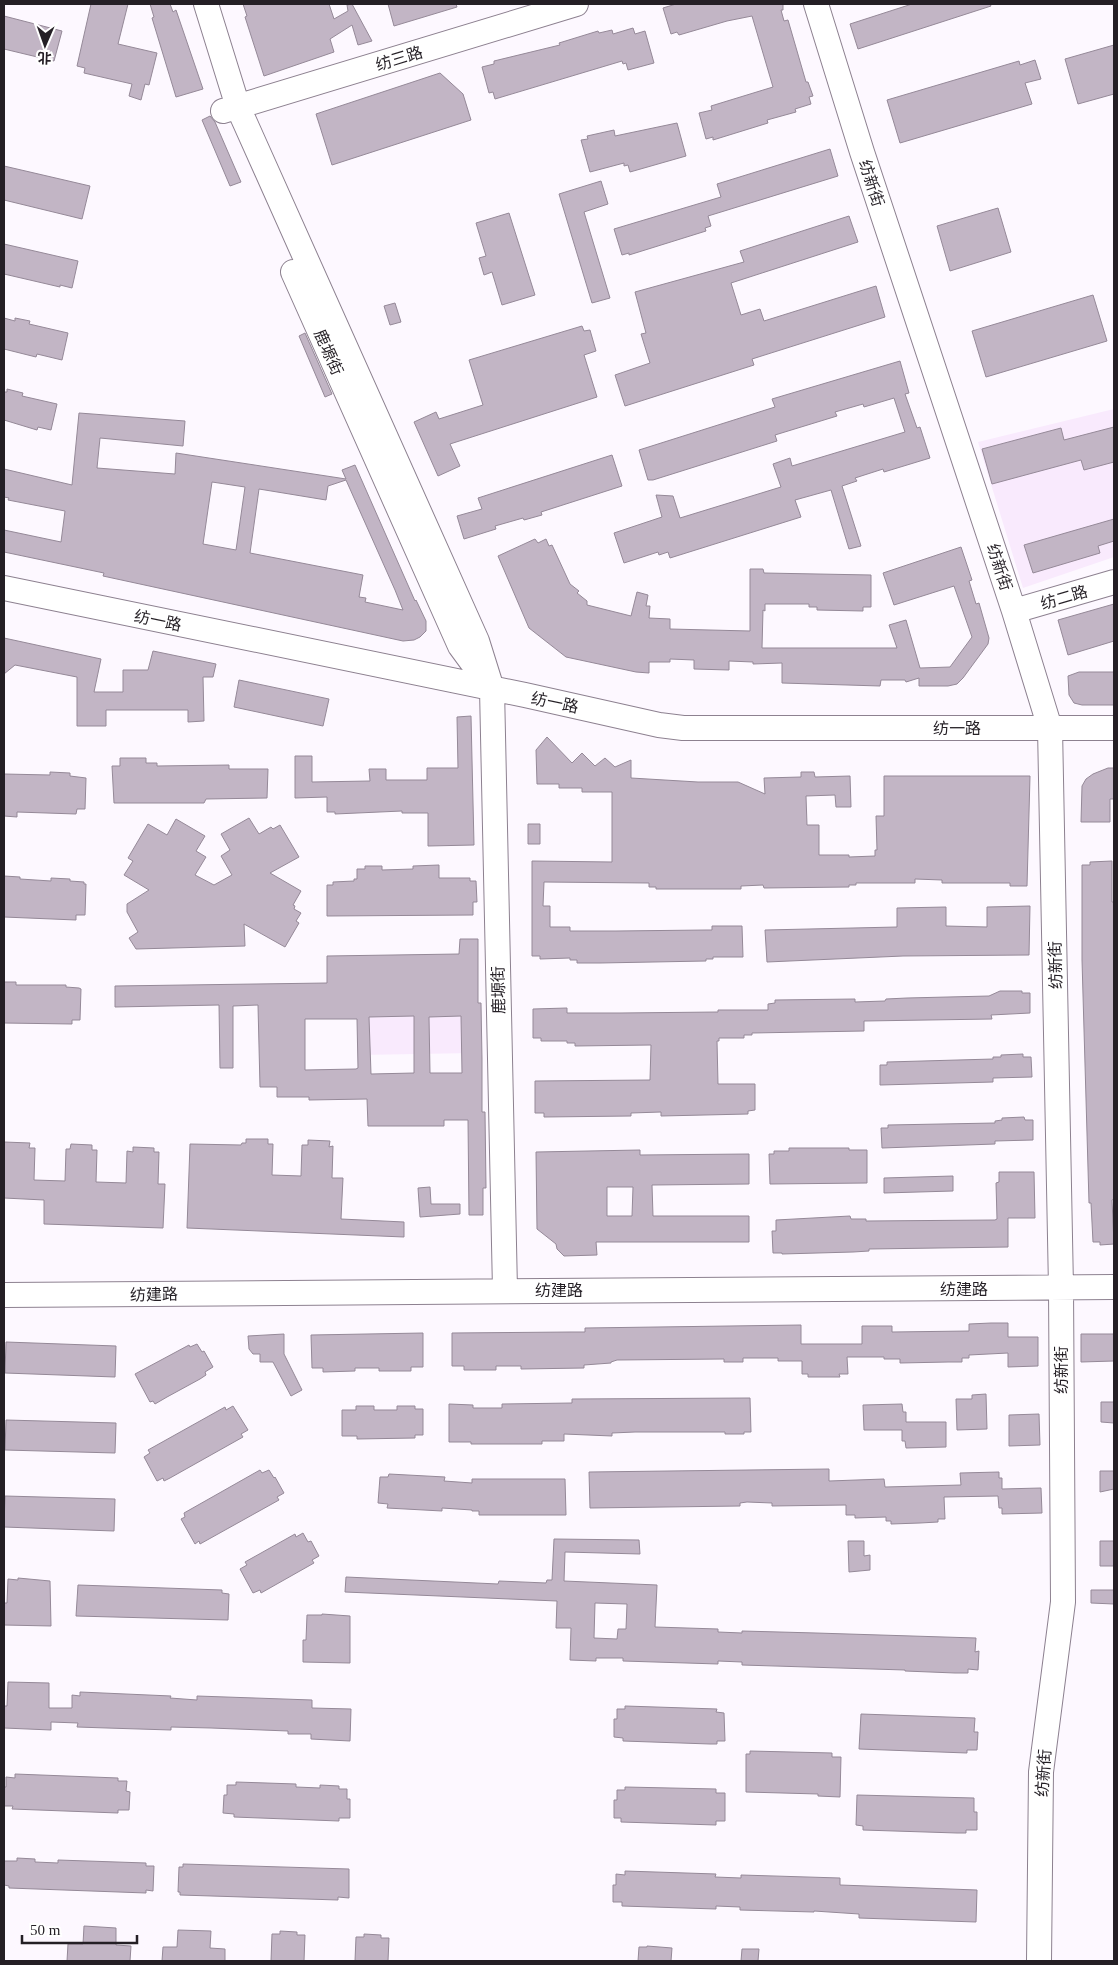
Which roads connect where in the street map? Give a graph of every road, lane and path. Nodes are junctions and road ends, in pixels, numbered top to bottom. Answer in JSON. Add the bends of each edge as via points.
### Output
{"nodes":[{"id":1,"x":189,"y":4,"type":"edge"},
{"id":2,"x":206,"y":4,"type":"edge"},
{"id":3,"x":576,"y":4,"type":"edge"},
{"id":4,"x":816,"y":4,"type":"edge"},
{"id":5,"x":230,"y":109,"type":"junction"},
{"id":6,"x":1114,"y":582,"type":"edge"},
{"id":7,"x":4,"y":588,"type":"edge"},
{"id":8,"x":1014,"y":611,"type":"junction"},
{"id":9,"x":492,"y":689,"type":"junction"},
{"id":10,"x":1050,"y":728,"type":"junction"},
{"id":11,"x":1114,"y":728,"type":"edge"},
{"id":12,"x":1114,"y":1287,"type":"edge"},
{"id":13,"x":1061,"y":1288,"type":"junction"},
{"id":14,"x":505,"y":1290,"type":"junction"},
{"id":15,"x":4,"y":1295,"type":"edge"},
{"id":16,"x":1039,"y":1961,"type":"edge"}],
"edges":[{"from":1,"to":5,"type":"street","name":"鹿塬街"},
{"from":2,"to":5,"type":"street","name":"鹿塬街"},
{"from":3,"to":5,"type":"street","name":"纺三路"},
{"from":4,"to":8,"type":"street","name":"纺新街"},
{"from":5,"to":9,"type":"street","name":"鹿塬街","via":[[477,641]]},
{"from":6,"to":8,"type":"street","name":"纺二路"},
{"from":7,"to":9,"type":"street","name":"纺一路"},
{"from":8,"to":10,"type":"street","name":"纺新街"},
{"from":9,"to":10,"type":"street","name":"纺一路","via":[[683,728]]},
{"from":9,"to":14,"type":"street","name":"鹿塬街"},
{"from":10,"to":11,"type":"street","name":"纺一路"},
{"from":10,"to":13,"type":"street","name":"纺新街"},
{"from":12,"to":13,"type":"street","name":"纺建路"},
{"from":13,"to":14,"type":"street","name":"纺建路"},
{"from":13,"to":16,"type":"street","name":"纺新街","via":[[1063,1602],[1041,1772]]},
{"from":14,"to":15,"type":"street","name":"纺建路"}]}
